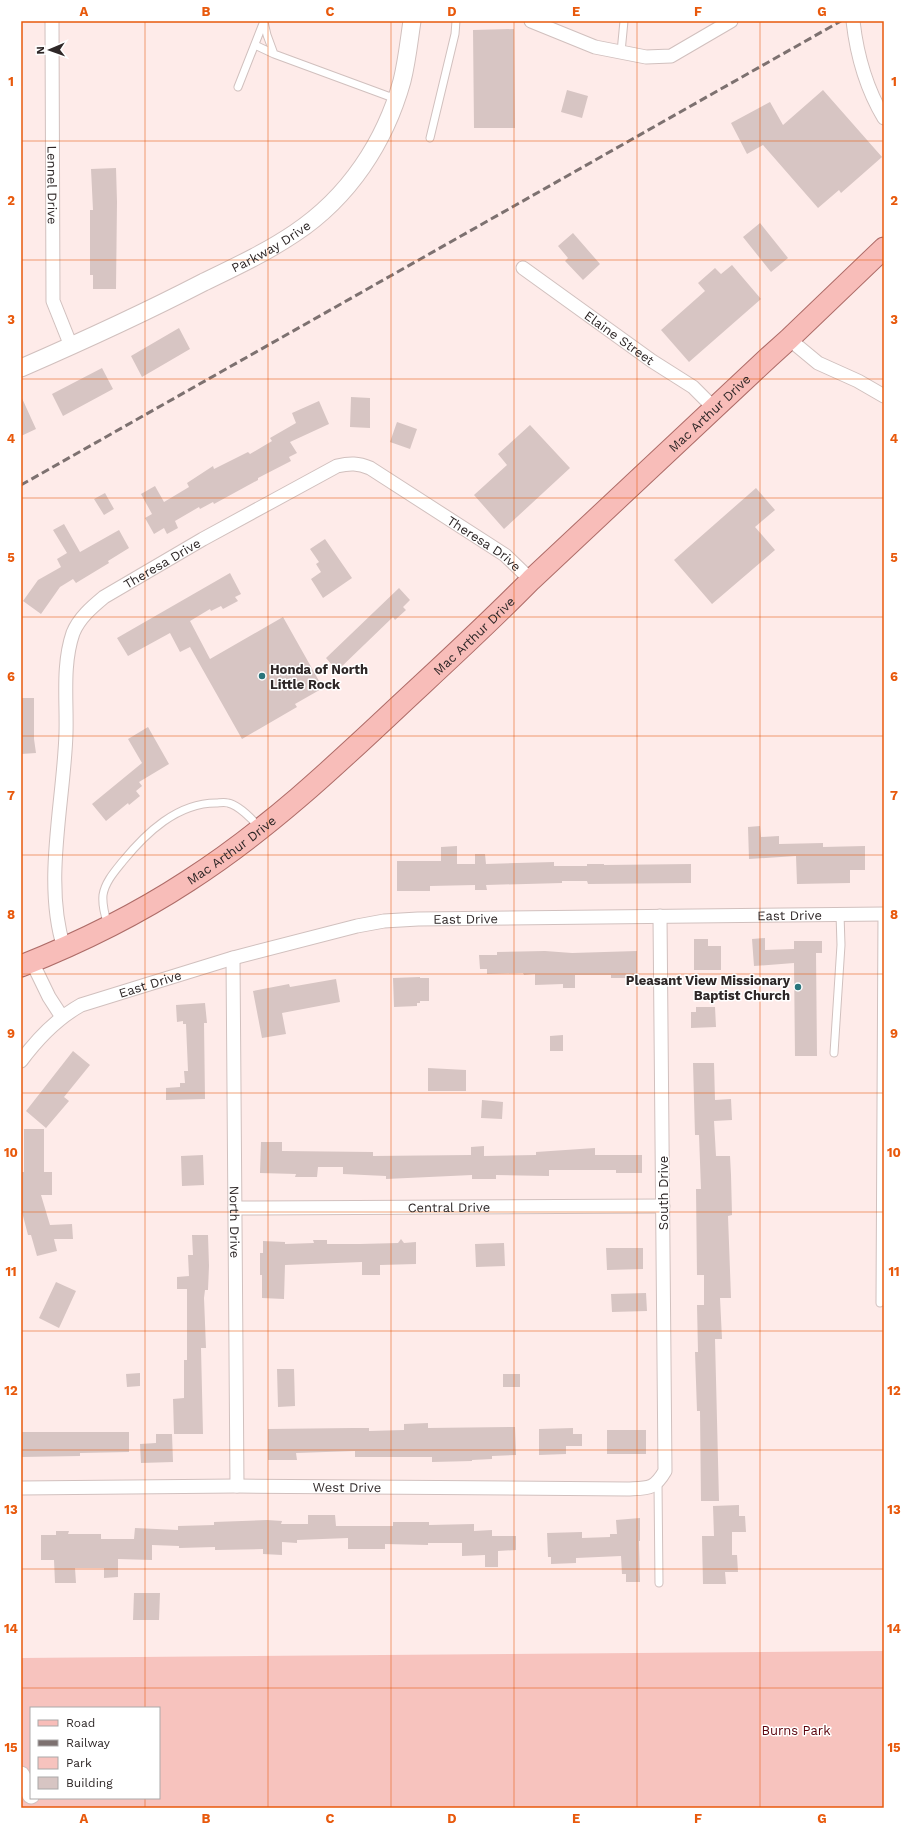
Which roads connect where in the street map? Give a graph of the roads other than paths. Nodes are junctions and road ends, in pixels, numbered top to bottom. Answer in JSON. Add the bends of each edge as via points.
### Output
{"nodes":[{"id":1,"x":52,"y":21,"type":"edge"},
{"id":2,"x":264,"y":21,"type":"edge"},
{"id":3,"x":412,"y":21,"type":"edge"},
{"id":4,"x":456,"y":21,"type":"edge"},
{"id":5,"x":531,"y":21,"type":"edge"},
{"id":6,"x":624,"y":21,"type":"edge"},
{"id":7,"x":732,"y":21,"type":"edge"},
{"id":8,"x":853,"y":21,"type":"edge"},
{"id":9,"x":255,"y":44,"type":"junction"},
{"id":10,"x":621,"y":52,"type":"junction"},
{"id":11,"x":274,"y":54,"type":"junction"},
{"id":12,"x":238,"y":87,"type":"dead end"},
{"id":13,"x":396,"y":99,"type":"junction"},
{"id":14,"x":884,"y":118,"type":"edge"},
{"id":15,"x":430,"y":138,"type":"dead end"},
{"id":16,"x":884,"y":248,"type":"edge"},
{"id":17,"x":523,"y":268,"type":"dead end"},
{"id":18,"x":789,"y":339,"type":"junction"},
{"id":19,"x":71,"y":346,"type":"junction"},
{"id":20,"x":21,"y":368,"type":"edge"},
{"id":21,"x":884,"y":396,"type":"edge"},
{"id":22,"x":714,"y":408,"type":"junction"},
{"id":23,"x":531,"y":580,"type":"junction"},
{"id":24,"x":261,"y":828,"type":"junction"},
{"id":25,"x":840,"y":914,"type":"junction"},
{"id":26,"x":883,"y":914,"type":"edge"},
{"id":27,"x":660,"y":916,"type":"junction"},
{"id":28,"x":109,"y":927,"type":"junction"},
{"id":29,"x":64,"y":948,"type":"junction"},
{"id":30,"x":233,"y":958,"type":"junction"},
{"id":31,"x":27,"y":964,"type":"edge"},
{"id":32,"x":62,"y":1017,"type":"junction"},
{"id":33,"x":834,"y":1054,"type":"dead end"},
{"id":34,"x":21,"y":1061,"type":"edge"},
{"id":35,"x":663,"y":1206,"type":"junction"},
{"id":36,"x":235,"y":1208,"type":"junction"},
{"id":37,"x":880,"y":1303,"type":"dead end"},
{"id":38,"x":662,"y":1477,"type":"junction"},
{"id":39,"x":236,"y":1486,"type":"junction"},
{"id":40,"x":21,"y":1488,"type":"edge"},
{"id":41,"x":659,"y":1583,"type":"dead end"},
{"id":42,"x":21,"y":1775,"type":"edge"},
{"id":43,"x":30,"y":1793,"type":"edge"},
{"id":44,"x":34,"y":1799,"type":"edge"},
{"id":45,"x":38,"y":1808,"type":"edge"}],
"edges":[{"from":1,"to":19,"type":"street","name":"Lennel Drive","via":[[54,301]]},
{"from":2,"to":9,"type":"lane"},
{"from":2,"to":11,"type":"lane"},
{"from":3,"to":13,"type":"street","name":"Parkway Drive","via":[[406,64]]},
{"from":4,"to":15,"type":"lane"},
{"from":5,"to":10,"type":"street","via":[[595,48]]},
{"from":6,"to":10,"type":"lane"},
{"from":7,"to":10,"type":"street","via":[[671,56],[646,57]]},
{"from":8,"to":14,"type":"street","via":[[867,84]]},
{"from":9,"to":11,"type":"lane"},
{"from":9,"to":12,"type":"lane"},
{"from":11,"to":13,"type":"lane"},
{"from":13,"to":19,"type":"street","name":"Parkway Drive","via":[[379,141],[360,171],[337,199],[295,234],[137,316]]},
{"from":16,"to":18,"type":"main road","name":"Mac Arthur Drive"},
{"from":17,"to":22,"type":"street","name":"Elaine Street","via":[[652,361],[693,387]]},
{"from":18,"to":21,"type":"street","via":[[818,363]]},
{"from":18,"to":22,"type":"main road","name":"Mac Arthur Drive"},
{"from":19,"to":20,"type":"street","name":"Parkway Drive"},
{"from":22,"to":23,"type":"main road","name":"Mac Arthur Drive"},
{"from":23,"to":24,"type":"main road","name":"Mac Arthur Drive","via":[[329,772]]},
{"from":23,"to":29,"type":"street","name":"Theresa Drive","via":[[505,555],[370,468],[358,463],[337,466],[104,597],[79,622],[68,656],[66,734],[55,889],[57,921]]},
{"from":24,"to":28,"type":"main road","name":"Mac Arthur Drive","via":[[189,880]]},
{"from":24,"to":28,"type":"lane","via":[[246,814],[228,803],[205,803],[183,810],[163,822],[136,846],[113,873],[103,895],[103,911]]},
{"from":25,"to":26,"type":"street","name":"East Drive"},
{"from":25,"to":27,"type":"street","name":"East Drive"},
{"from":25,"to":33,"type":"lane","via":[[841,946]]},
{"from":26,"to":37,"type":"lane"},
{"from":27,"to":30,"type":"street","name":"East Drive","via":[[384,921]]},
{"from":27,"to":35,"type":"street","name":"South Drive"},
{"from":28,"to":29,"type":"main road","name":"Mac Arthur Drive"},
{"from":29,"to":31,"type":"main road","name":"Mac Arthur Drive"},
{"from":30,"to":32,"type":"street","name":"East Drive","via":[[81,1004]]},
{"from":30,"to":36,"type":"street","name":"North Drive"},
{"from":31,"to":32,"type":"street"},
{"from":32,"to":34,"type":"street","name":"East Drive","via":[[39,1038]]},
{"from":35,"to":36,"type":"street","name":"Central Drive"},
{"from":35,"to":38,"type":"street","name":"South Drive"},
{"from":36,"to":39,"type":"street","name":"North Drive"},
{"from":38,"to":39,"type":"street","name":"West Drive","via":[[647,1488],[628,1489]]},
{"from":38,"to":41,"type":"lane"},
{"from":39,"to":40,"type":"street","name":"West Drive"},
{"from":42,"to":43,"type":"street"},
{"from":44,"to":45,"type":"street"}]}
